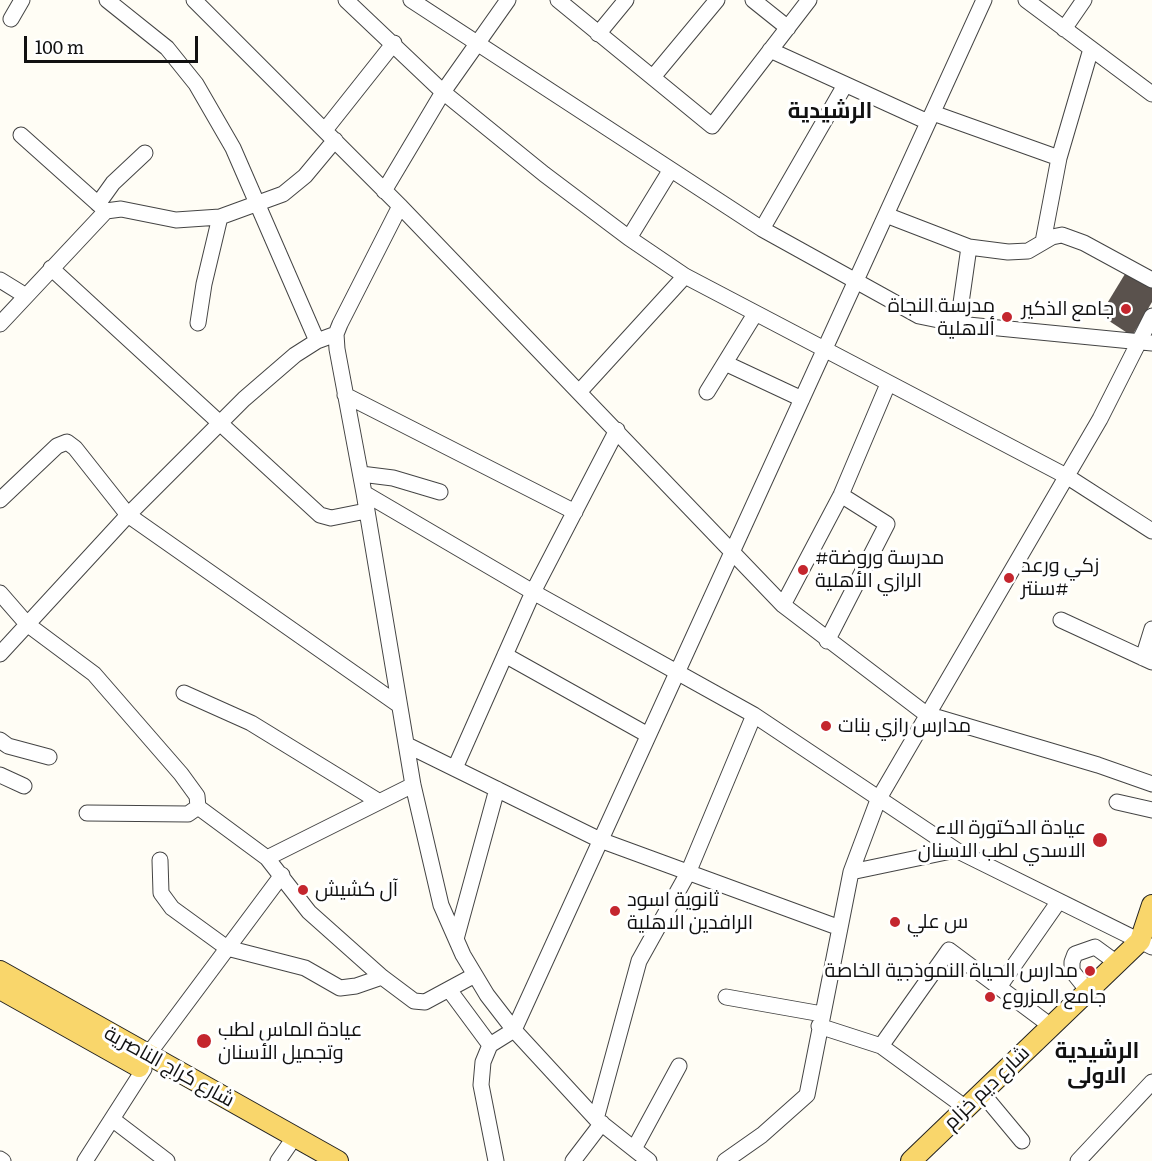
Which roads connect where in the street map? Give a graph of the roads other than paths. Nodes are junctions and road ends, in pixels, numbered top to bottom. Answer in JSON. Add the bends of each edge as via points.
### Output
{"nodes":[{"id":1,"x":22,"y":0,"type":"edge"},
{"id":2,"x":107,"y":0,"type":"edge"},
{"id":3,"x":194,"y":0,"type":"edge"},
{"id":4,"x":346,"y":0,"type":"edge"},
{"id":5,"x":411,"y":0,"type":"edge"},
{"id":6,"x":508,"y":0,"type":"edge"},
{"id":7,"x":558,"y":0,"type":"edge"},
{"id":8,"x":626,"y":0,"type":"edge"},
{"id":9,"x":717,"y":0,"type":"edge"},
{"id":10,"x":753,"y":0,"type":"edge"},
{"id":11,"x":809,"y":0,"type":"edge"},
{"id":12,"x":984,"y":0,"type":"edge"},
{"id":13,"x":1026,"y":0,"type":"edge"},
{"id":14,"x":1084,"y":0,"type":"edge"},
{"id":15,"x":11,"y":19,"type":"dead end"},
{"id":16,"x":788,"y":28,"type":"junction"},
{"id":17,"x":1064,"y":29,"type":"junction"},
{"id":18,"x":598,"y":34,"type":"junction"},
{"id":19,"x":479,"y":42,"type":"junction"},
{"id":20,"x":394,"y":43,"type":"junction"},
{"id":21,"x":1091,"y":48,"type":"junction"},
{"id":22,"x":770,"y":50,"type":"junction"},
{"id":23,"x":653,"y":77,"type":"junction"},
{"id":24,"x":845,"y":85,"type":"junction"},
{"id":25,"x":443,"y":92,"type":"junction"},
{"id":26,"x":1152,"y":94,"type":"edge"},
{"id":27,"x":931,"y":117,"type":"junction"},
{"id":28,"x":21,"y":135,"type":"dead end"},
{"id":29,"x":330,"y":135,"type":"junction"},
{"id":30,"x":145,"y":153,"type":"dead end"},
{"id":31,"x":1059,"y":158,"type":"junction"},
{"id":32,"x":670,"y":171,"type":"junction"},
{"id":33,"x":384,"y":191,"type":"junction"},
{"id":34,"x":258,"y":203,"type":"junction"},
{"id":35,"x":400,"y":206,"type":"junction"},
{"id":36,"x":102,"y":208,"type":"junction"},
{"id":37,"x":886,"y":215,"type":"junction"},
{"id":38,"x":220,"y":218,"type":"junction"},
{"id":39,"x":762,"y":229,"type":"junction"},
{"id":40,"x":629,"y":238,"type":"junction"},
{"id":41,"x":1043,"y":242,"type":"junction"},
{"id":42,"x":969,"y":247,"type":"junction"},
{"id":43,"x":51,"y":268,"type":"junction"},
{"id":44,"x":685,"y":276,"type":"junction"},
{"id":45,"x":0,"y":280,"type":"edge"},
{"id":46,"x":1152,"y":280,"type":"edge"},
{"id":47,"x":855,"y":282,"type":"junction"},
{"id":48,"x":26,"y":296,"type":"junction"},
{"id":49,"x":755,"y":314,"type":"junction"},
{"id":50,"x":1152,"y":316,"type":"edge"},
{"id":51,"x":198,"y":323,"type":"dead end"},
{"id":52,"x":0,"y":324,"type":"edge"},
{"id":53,"x":958,"y":324,"type":"junction"},
{"id":54,"x":336,"y":334,"type":"junction"},
{"id":55,"x":317,"y":341,"type":"junction"},
{"id":56,"x":1145,"y":343,"type":"edge"},
{"id":57,"x":824,"y":351,"type":"junction"},
{"id":58,"x":724,"y":363,"type":"junction"},
{"id":59,"x":888,"y":384,"type":"junction"},
{"id":60,"x":579,"y":391,"type":"junction"},
{"id":61,"x":707,"y":392,"type":"dead end"},
{"id":62,"x":345,"y":395,"type":"junction"},
{"id":63,"x":802,"y":399,"type":"junction"},
{"id":64,"x":220,"y":423,"type":"junction"},
{"id":65,"x":617,"y":430,"type":"junction"},
{"id":66,"x":360,"y":474,"type":"junction"},
{"id":67,"x":1068,"y":477,"type":"junction"},
{"id":68,"x":440,"y":492,"type":"dead end"},
{"id":69,"x":364,"y":493,"type":"junction"},
{"id":70,"x":841,"y":495,"type":"junction"},
{"id":71,"x":0,"y":500,"type":"edge"},
{"id":72,"x":366,"y":511,"type":"junction"},
{"id":73,"x":575,"y":512,"type":"junction"},
{"id":74,"x":128,"y":515,"type":"junction"},
{"id":75,"x":1152,"y":531,"type":"edge"},
{"id":76,"x":733,"y":550,"type":"junction"},
{"id":77,"x":0,"y":592,"type":"edge"},
{"id":78,"x":533,"y":592,"type":"junction"},
{"id":79,"x":783,"y":605,"type":"junction"},
{"id":80,"x":1061,"y":620,"type":"dead end"},
{"id":81,"x":27,"y":624,"type":"junction"},
{"id":82,"x":1152,"y":629,"type":"edge"},
{"id":83,"x":827,"y":641,"type":"junction"},
{"id":84,"x":0,"y":654,"type":"edge"},
{"id":85,"x":505,"y":655,"type":"junction"},
{"id":86,"x":1147,"y":660,"type":"edge"},
{"id":87,"x":677,"y":672,"type":"junction"},
{"id":88,"x":184,"y":693,"type":"dead end"},
{"id":89,"x":399,"y":705,"type":"junction"},
{"id":90,"x":926,"y":714,"type":"junction"},
{"id":91,"x":754,"y":715,"type":"junction"},
{"id":92,"x":648,"y":735,"type":"junction"},
{"id":93,"x":0,"y":741,"type":"edge"},
{"id":94,"x":407,"y":746,"type":"junction"},
{"id":95,"x":49,"y":757,"type":"dead end"},
{"id":96,"x":455,"y":768,"type":"junction"},
{"id":97,"x":0,"y":775,"type":"edge"},
{"id":98,"x":1152,"y":784,"type":"edge"},
{"id":99,"x":414,"y":785,"type":"junction"},
{"id":100,"x":24,"y":786,"type":"dead end"},
{"id":101,"x":497,"y":789,"type":"junction"},
{"id":102,"x":878,"y":800,"type":"junction"},
{"id":103,"x":378,"y":801,"type":"junction"},
{"id":104,"x":1117,"y":802,"type":"dead end"},
{"id":105,"x":198,"y":807,"type":"junction"},
{"id":106,"x":1152,"y":810,"type":"edge"},
{"id":107,"x":87,"y":813,"type":"dead end"},
{"id":108,"x":600,"y":840,"type":"junction"},
{"id":109,"x":956,"y":850,"type":"junction"},
{"id":110,"x":267,"y":858,"type":"junction"},
{"id":111,"x":160,"y":860,"type":"dead end"},
{"id":112,"x":851,"y":872,"type":"junction"},
{"id":113,"x":688,"y":873,"type":"junction"},
{"id":114,"x":282,"y":875,"type":"junction"},
{"id":115,"x":1059,"y":901,"type":"junction"},
{"id":116,"x":1152,"y":905,"type":"edge"},
{"id":117,"x":840,"y":928,"type":"junction"},
{"id":118,"x":456,"y":939,"type":"junction"},
{"id":119,"x":1146,"y":944,"type":"edge"},
{"id":120,"x":228,"y":948,"type":"junction"},
{"id":121,"x":1117,"y":963,"type":"junction"},
{"id":122,"x":0,"y":971,"type":"edge"},
{"id":123,"x":475,"y":975,"type":"junction"},
{"id":124,"x":382,"y":977,"type":"junction"},
{"id":125,"x":999,"y":987,"type":"junction"},
{"id":126,"x":0,"y":989,"type":"edge"},
{"id":127,"x":450,"y":991,"type":"junction"},
{"id":128,"x":1088,"y":991,"type":"junction"},
{"id":129,"x":726,"y":997,"type":"dead end"},
{"id":130,"x":820,"y":1020,"type":"junction"},
{"id":131,"x":1051,"y":1026,"type":"junction"},
{"id":132,"x":514,"y":1030,"type":"junction"},
{"id":133,"x":490,"y":1044,"type":"junction"},
{"id":134,"x":880,"y":1046,"type":"junction"},
{"id":135,"x":145,"y":1062,"type":"junction"},
{"id":136,"x":679,"y":1066,"type":"dead end"},
{"id":137,"x":1152,"y":1082,"type":"edge"},
{"id":138,"x":982,"y":1093,"type":"junction"},
{"id":139,"x":966,"y":1108,"type":"junction"},
{"id":140,"x":112,"y":1119,"type":"junction"},
{"id":141,"x":599,"y":1121,"type":"junction"},
{"id":142,"x":1022,"y":1141,"type":"dead end"},
{"id":143,"x":634,"y":1149,"type":"junction"},
{"id":144,"x":283,"y":1153,"type":"edge"},
{"id":145,"x":85,"y":1161,"type":"edge"},
{"id":146,"x":167,"y":1161,"type":"edge"},
{"id":147,"x":316,"y":1161,"type":"edge"},
{"id":148,"x":338,"y":1161,"type":"edge"},
{"id":149,"x":496,"y":1161,"type":"edge"},
{"id":150,"x":573,"y":1161,"type":"edge"},
{"id":151,"x":650,"y":1161,"type":"edge"},
{"id":152,"x":725,"y":1161,"type":"edge"},
{"id":153,"x":911,"y":1161,"type":"edge"},
{"id":154,"x":1078,"y":1161,"type":"edge"}],
"edges":[{"from":1,"to":15,"type":"street"},
{"from":2,"to":34,"type":"street","via":[[167,48],[196,84],[233,148]]},
{"from":3,"to":29,"type":"street"},
{"from":4,"to":20,"type":"street"},
{"from":5,"to":19,"type":"street"},
{"from":6,"to":19,"type":"street"},
{"from":7,"to":18,"type":"street"},
{"from":8,"to":18,"type":"street"},
{"from":9,"to":23,"type":"street"},
{"from":10,"to":16,"type":"street"},
{"from":11,"to":16,"type":"street"},
{"from":12,"to":27,"type":"street"},
{"from":13,"to":17,"type":"street"},
{"from":14,"to":17,"type":"street"},
{"from":16,"to":22,"type":"street"},
{"from":17,"to":21,"type":"street"},
{"from":18,"to":23,"type":"street"},
{"from":19,"to":25,"type":"street"},
{"from":19,"to":32,"type":"street"},
{"from":20,"to":25,"type":"street"},
{"from":20,"to":29,"type":"street"},
{"from":21,"to":26,"type":"street"},
{"from":21,"to":31,"type":"street"},
{"from":22,"to":23,"type":"street","via":[[712,126]]},
{"from":22,"to":24,"type":"street"},
{"from":24,"to":27,"type":"street"},
{"from":24,"to":39,"type":"street"},
{"from":25,"to":33,"type":"street"},
{"from":25,"to":40,"type":"street"},
{"from":27,"to":31,"type":"street"},
{"from":27,"to":37,"type":"street"},
{"from":28,"to":36,"type":"street"},
{"from":29,"to":33,"type":"street"},
{"from":29,"to":34,"type":"street","via":[[305,176],[283,194]]},
{"from":30,"to":36,"type":"street","via":[[113,183]]},
{"from":31,"to":41,"type":"street"},
{"from":32,"to":39,"type":"street"},
{"from":32,"to":40,"type":"street"},
{"from":33,"to":35,"type":"street"},
{"from":34,"to":38,"type":"street"},
{"from":34,"to":55,"type":"street"},
{"from":35,"to":54,"type":"street"},
{"from":35,"to":60,"type":"street"},
{"from":36,"to":38,"type":"street","via":[[176,220]]},
{"from":36,"to":43,"type":"street"},
{"from":37,"to":42,"type":"street"},
{"from":37,"to":47,"type":"street"},
{"from":38,"to":51,"type":"street"},
{"from":39,"to":47,"type":"street"},
{"from":40,"to":44,"type":"street"},
{"from":41,"to":42,"type":"street","via":[[1028,250],[1008,252]]},
{"from":41,"to":46,"type":"street","via":[[1062,235]]},
{"from":42,"to":53,"type":"street"},
{"from":43,"to":48,"type":"street"},
{"from":43,"to":64,"type":"street"},
{"from":44,"to":49,"type":"street"},
{"from":44,"to":60,"type":"street"},
{"from":45,"to":48,"type":"street"},
{"from":47,"to":53,"type":"street","via":[[919,316]]},
{"from":47,"to":57,"type":"street"},
{"from":48,"to":52,"type":"street"},
{"from":49,"to":57,"type":"street"},
{"from":49,"to":58,"type":"street"},
{"from":50,"to":56,"type":"street"},
{"from":53,"to":56,"type":"street"},
{"from":54,"to":55,"type":"street"},
{"from":54,"to":62,"type":"street"},
{"from":55,"to":64,"type":"street","via":[[286,363]]},
{"from":56,"to":67,"type":"street"},
{"from":57,"to":59,"type":"street"},
{"from":57,"to":63,"type":"street"},
{"from":58,"to":61,"type":"street"},
{"from":58,"to":63,"type":"street"},
{"from":59,"to":67,"type":"street"},
{"from":59,"to":70,"type":"street"},
{"from":60,"to":65,"type":"street"},
{"from":62,"to":66,"type":"street"},
{"from":62,"to":73,"type":"street"},
{"from":63,"to":76,"type":"street"},
{"from":64,"to":72,"type":"street","via":[[325,519]]},
{"from":64,"to":74,"type":"street"},
{"from":65,"to":73,"type":"street"},
{"from":65,"to":76,"type":"street"},
{"from":66,"to":68,"type":"street","via":[[393,478]]},
{"from":66,"to":69,"type":"street"},
{"from":67,"to":75,"type":"street"},
{"from":67,"to":90,"type":"street"},
{"from":69,"to":72,"type":"street"},
{"from":69,"to":78,"type":"street"},
{"from":70,"to":79,"type":"street"},
{"from":70,"to":83,"type":"street","via":[[887,524]]},
{"from":71,"to":74,"type":"street","via":[[57,446],[67,442]]},
{"from":72,"to":89,"type":"street"},
{"from":73,"to":78,"type":"street"},
{"from":74,"to":81,"type":"street"},
{"from":74,"to":89,"type":"street"},
{"from":76,"to":79,"type":"street"},
{"from":76,"to":87,"type":"street"},
{"from":77,"to":81,"type":"street"},
{"from":78,"to":85,"type":"street"},
{"from":78,"to":87,"type":"street"},
{"from":79,"to":83,"type":"street"},
{"from":80,"to":86,"type":"street"},
{"from":81,"to":84,"type":"street"},
{"from":81,"to":105,"type":"street","via":[[94,674],[181,774],[197,796]]},
{"from":82,"to":86,"type":"street"},
{"from":83,"to":90,"type":"street"},
{"from":85,"to":92,"type":"street"},
{"from":85,"to":96,"type":"street"},
{"from":87,"to":91,"type":"street"},
{"from":87,"to":92,"type":"street"},
{"from":88,"to":103,"type":"street","via":[[251,723]]},
{"from":89,"to":94,"type":"street"},
{"from":90,"to":98,"type":"street"},
{"from":90,"to":102,"type":"street"},
{"from":91,"to":102,"type":"street"},
{"from":91,"to":113,"type":"street"},
{"from":92,"to":108,"type":"street"},
{"from":93,"to":95,"type":"street"},
{"from":94,"to":96,"type":"street"},
{"from":94,"to":99,"type":"street"},
{"from":96,"to":101,"type":"street"},
{"from":97,"to":100,"type":"street"},
{"from":99,"to":103,"type":"street"},
{"from":99,"to":118,"type":"street","via":[[441,905]]},
{"from":101,"to":108,"type":"street"},
{"from":101,"to":118,"type":"street"},
{"from":102,"to":109,"type":"street"},
{"from":102,"to":112,"type":"street"},
{"from":103,"to":110,"type":"street"},
{"from":104,"to":106,"type":"street"},
{"from":105,"to":107,"type":"street","via":[[188,814]]},
{"from":105,"to":110,"type":"street"},
{"from":108,"to":113,"type":"street"},
{"from":108,"to":132,"type":"street"},
{"from":109,"to":112,"type":"street"},
{"from":109,"to":115,"type":"street"},
{"from":110,"to":114,"type":"street"},
{"from":111,"to":120,"type":"street","via":[[161,893],[172,908]]},
{"from":112,"to":117,"type":"street"},
{"from":113,"to":117,"type":"street"},
{"from":113,"to":141,"type":"street","via":[[639,961]]},
{"from":114,"to":120,"type":"street"},
{"from":114,"to":124,"type":"street","via":[[309,912]]},
{"from":115,"to":119,"type":"street"},
{"from":115,"to":125,"type":"street"},
{"from":116,"to":119,"type":"main road"},
{"from":117,"to":130,"type":"street"},
{"from":118,"to":123,"type":"street"},
{"from":119,"to":121,"type":"main road","name":"شارع ديم خزام"},
{"from":120,"to":124,"type":"street","via":[[304,968],[340,988]]},
{"from":120,"to":135,"type":"street"},
{"from":121,"to":128,"type":"main road","name":"شارع ديم خزام"},
{"from":121,"to":128,"type":"street","via":[[1095,947],[1076,954],[1072,971]]},
{"from":122,"to":135,"type":"main road","name":"شارع كراج الناصرية"},
{"from":123,"to":127,"type":"street"},
{"from":123,"to":132,"type":"street"},
{"from":124,"to":127,"type":"street","via":[[419,1002]]},
{"from":125,"to":131,"type":"street"},
{"from":125,"to":134,"type":"street","via":[[949,950]]},
{"from":126,"to":135,"type":"main road","name":"شارع كراج الناصرية"},
{"from":127,"to":133,"type":"street"},
{"from":128,"to":131,"type":"main road","name":"شارع ديم خزام"},
{"from":129,"to":130,"type":"street"},
{"from":130,"to":134,"type":"street"},
{"from":130,"to":152,"type":"street","via":[[807,1095]]},
{"from":131,"to":138,"type":"main road","name":"شارع ديم خزام"},
{"from":132,"to":133,"type":"street"},
{"from":132,"to":141,"type":"street"},
{"from":133,"to":149,"type":"street","via":[[481,1084]]},
{"from":134,"to":139,"type":"street"},
{"from":135,"to":140,"type":"street"},
{"from":135,"to":144,"type":"main road","name":"شارع كراج الناصرية"},
{"from":135,"to":148,"type":"main road","name":"شارع كراج الناصرية"},
{"from":136,"to":143,"type":"street"},
{"from":137,"to":154,"type":"street"},
{"from":138,"to":139,"type":"main road","name":"شارع ديم خزام"},
{"from":138,"to":142,"type":"street"},
{"from":139,"to":153,"type":"main road","name":"شارع ديم خزام"},
{"from":140,"to":145,"type":"street"},
{"from":140,"to":146,"type":"street"},
{"from":141,"to":143,"type":"street"},
{"from":141,"to":150,"type":"street"},
{"from":143,"to":151,"type":"street"},
{"from":144,"to":147,"type":"main road","name":"شارع كراج الناصرية"}]}
